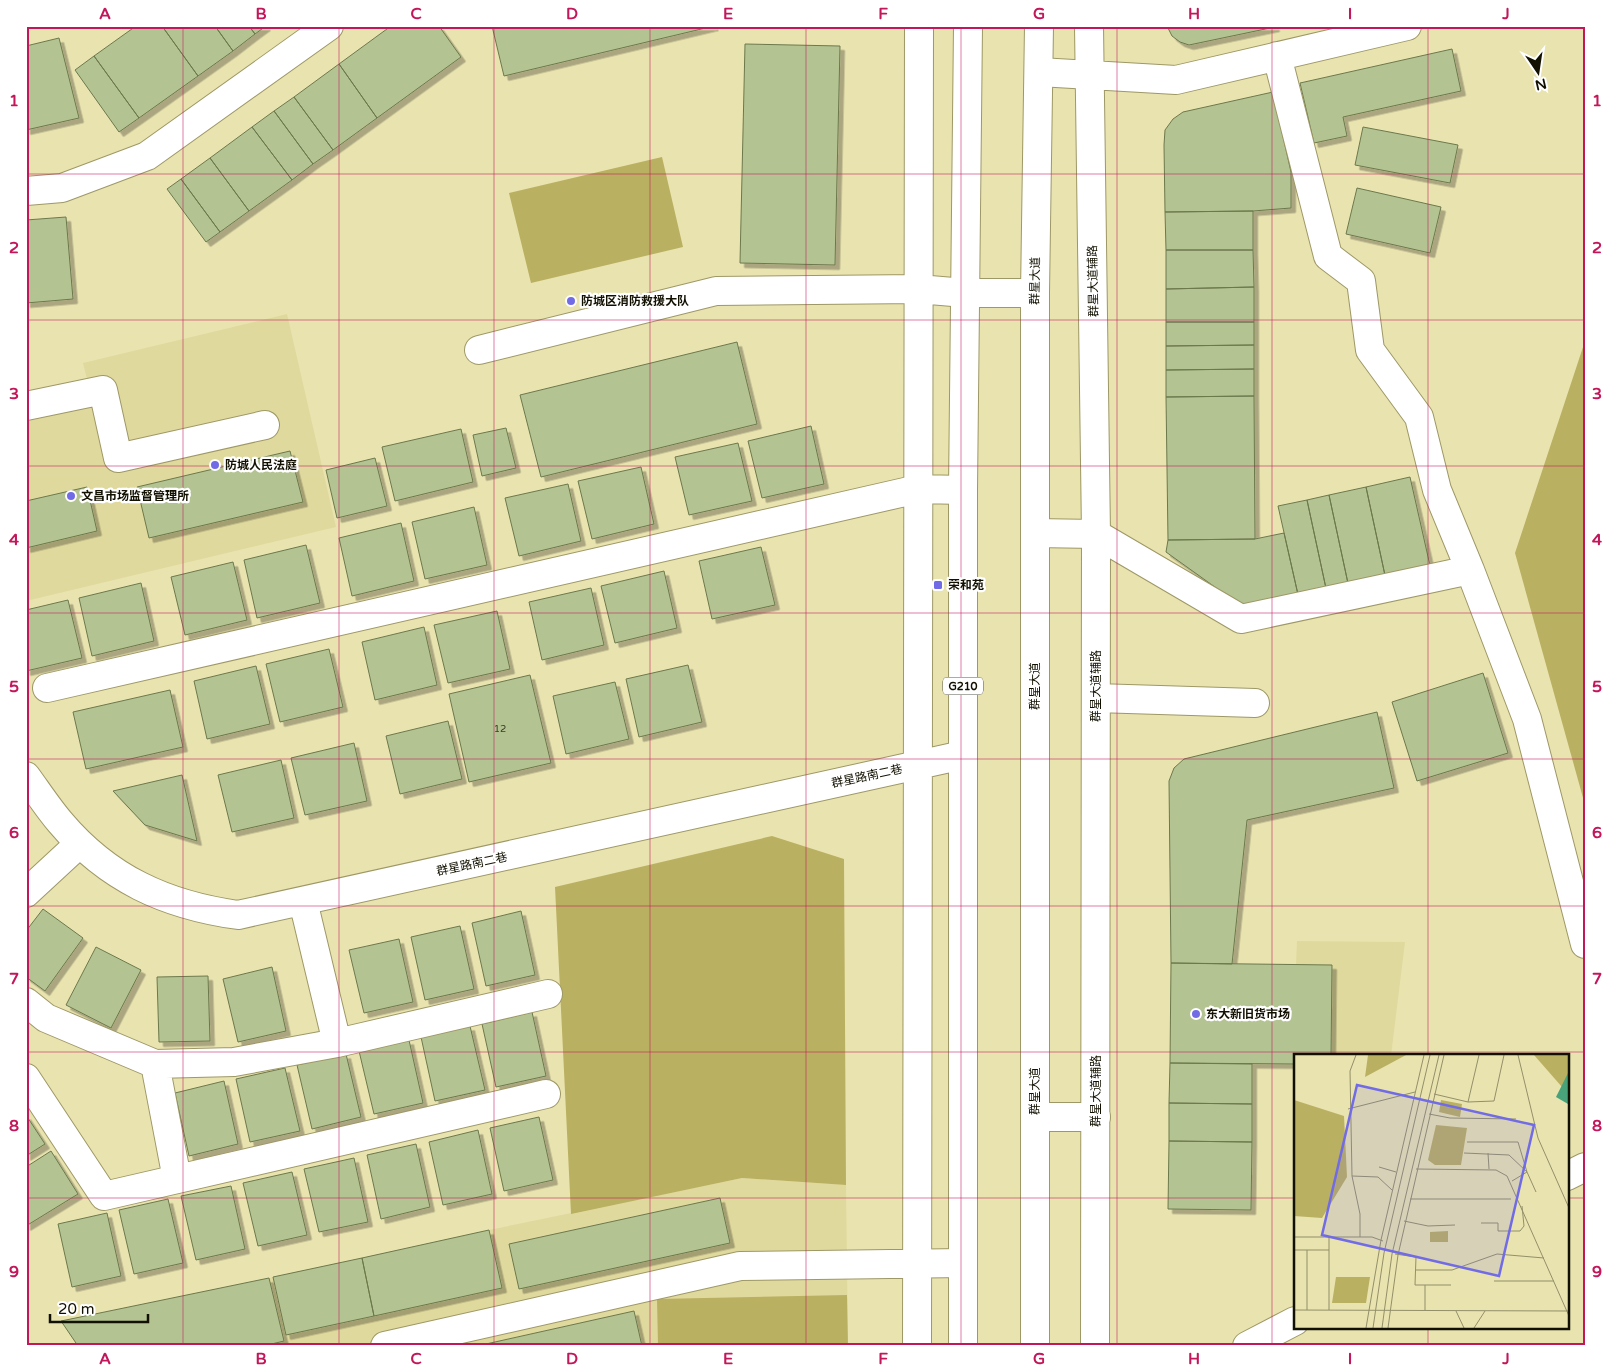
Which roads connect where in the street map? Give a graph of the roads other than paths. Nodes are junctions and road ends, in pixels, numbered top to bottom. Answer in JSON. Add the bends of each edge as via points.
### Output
{"nodes":[{"id":1,"x":329,"y":26,"type":"edge"},
{"id":2,"x":919,"y":26,"type":"edge"},
{"id":3,"x":968,"y":26,"type":"edge"},
{"id":4,"x":1039,"y":26,"type":"edge"},
{"id":5,"x":1089,"y":26,"type":"edge"},
{"id":6,"x":1407,"y":26,"type":"edge"},
{"id":7,"x":1278,"y":56,"type":"junction"},
{"id":8,"x":1039,"y":72,"type":"junction"},
{"id":9,"x":1090,"y":75,"type":"junction"},
{"id":10,"x":26,"y":191,"type":"edge"},
{"id":11,"x":918,"y":289,"type":"junction"},
{"id":12,"x":965,"y":293,"type":"junction"},
{"id":13,"x":1034,"y":293,"type":"junction"},
{"id":14,"x":479,"y":350,"type":"dead end"},
{"id":15,"x":26,"y":406,"type":"edge"},
{"id":16,"x":265,"y":425,"type":"dead end"},
{"id":17,"x":918,"y":489,"type":"junction"},
{"id":18,"x":963,"y":490,"type":"junction"},
{"id":19,"x":1035,"y":533,"type":"junction"},
{"id":20,"x":1096,"y":534,"type":"junction"},
{"id":21,"x":1470,"y":570,"type":"junction"},
{"id":22,"x":47,"y":688,"type":"dead end"},
{"id":23,"x":1096,"y":698,"type":"junction"},
{"id":24,"x":1254,"y":703,"type":"dead end"},
{"id":25,"x":963,"y":755,"type":"junction"},
{"id":26,"x":918,"y":765,"type":"junction"},
{"id":27,"x":26,"y":776,"type":"edge"},
{"id":28,"x":79,"y":844,"type":"junction"},
{"id":29,"x":26,"y":893,"type":"edge"},
{"id":30,"x":303,"y":901,"type":"junction"},
{"id":31,"x":1585,"y":944,"type":"edge"},
{"id":32,"x":548,"y":994,"type":"dead end"},
{"id":33,"x":26,"y":1002,"type":"edge"},
{"id":34,"x":338,"y":1043,"type":"junction"},
{"id":35,"x":155,"y":1064,"type":"junction"},
{"id":36,"x":26,"y":1078,"type":"edge"},
{"id":37,"x":546,"y":1094,"type":"dead end"},
{"id":38,"x":1035,"y":1117,"type":"junction"},
{"id":39,"x":1096,"y":1117,"type":"junction"},
{"id":40,"x":1585,"y":1167,"type":"edge"},
{"id":41,"x":1568,"y":1176,"type":"edge"},
{"id":42,"x":177,"y":1179,"type":"junction"},
{"id":43,"x":963,"y":1263,"type":"junction"},
{"id":44,"x":917,"y":1264,"type":"junction"},
{"id":45,"x":1294,"y":1322,"type":"edge"},
{"id":46,"x":386,"y":1346,"type":"edge"},
{"id":47,"x":917,"y":1346,"type":"edge"},
{"id":48,"x":963,"y":1346,"type":"edge"},
{"id":49,"x":1035,"y":1346,"type":"edge"},
{"id":50,"x":1095,"y":1346,"type":"edge"},
{"id":51,"x":1247,"y":1346,"type":"edge"}],
"edges":[{"from":1,"to":10,"type":"main road","via":[[147,156],[62,188]]},
{"from":2,"to":11,"type":"main road"},
{"from":3,"to":12,"type":"main road","number":"G210"},
{"from":4,"to":8,"type":"main road","name":"群星大道"},
{"from":5,"to":9,"type":"main road","name":"群星大道辅路"},
{"from":6,"to":7,"type":"main road"},
{"from":7,"to":9,"type":"main road","via":[[1176,80]]},
{"from":7,"to":21,"type":"main road","via":[[1328,256],[1361,281],[1370,350],[1419,417],[1437,490]]},
{"from":8,"to":9,"type":"main road"},
{"from":8,"to":13,"type":"main road","name":"群星大道"},
{"from":9,"to":20,"type":"main road","name":"群星大道辅路"},
{"from":11,"to":12,"type":"main road"},
{"from":11,"to":14,"type":"main road","via":[[716,291]]},
{"from":11,"to":17,"type":"main road"},
{"from":12,"to":13,"type":"main road"},
{"from":12,"to":18,"type":"main road","number":"G210"},
{"from":13,"to":19,"type":"main road","name":"群星大道"},
{"from":15,"to":16,"type":"main road","via":[[103,390],[118,458]]},
{"from":17,"to":18,"type":"main road"},
{"from":17,"to":22,"type":"main road"},
{"from":17,"to":26,"type":"main road"},
{"from":18,"to":25,"type":"main road","number":"G210"},
{"from":19,"to":20,"type":"main road"},
{"from":19,"to":38,"type":"main road","name":"群星大道"},
{"from":20,"to":21,"type":"main road","via":[[1242,619]]},
{"from":20,"to":23,"type":"main road","name":"群星大道辅路"},
{"from":21,"to":31,"type":"main road","via":[[1527,719]]},
{"from":23,"to":24,"type":"main road"},
{"from":23,"to":39,"type":"main road","name":"群星大道辅路"},
{"from":25,"to":26,"type":"main road","name":"群星路南二巷"},
{"from":25,"to":43,"type":"main road","number":"G210"},
{"from":26,"to":30,"type":"main road","name":"群星路南二巷"},
{"from":26,"to":44,"type":"main road"},
{"from":27,"to":28,"type":"main road","name":"群星路南二巷"},
{"from":28,"to":29,"type":"main road"},
{"from":28,"to":30,"type":"main road","name":"群星路南二巷","via":[[127,880],[181,904],[238,915]]},
{"from":30,"to":34,"type":"main road"},
{"from":32,"to":34,"type":"main road"},
{"from":33,"to":35,"type":"main road","via":[[46,1018]]},
{"from":34,"to":35,"type":"main road","via":[[234,1062]]},
{"from":35,"to":42,"type":"main road"},
{"from":36,"to":42,"type":"main road","via":[[104,1196]]},
{"from":37,"to":42,"type":"main road"},
{"from":38,"to":39,"type":"main road"},
{"from":38,"to":49,"type":"main road","name":"群星大道"},
{"from":39,"to":50,"type":"main road","name":"群星大道辅路"},
{"from":40,"to":41,"type":"main road"},
{"from":43,"to":44,"type":"main road"},
{"from":43,"to":48,"type":"main road","number":"G210"},
{"from":44,"to":46,"type":"main road","via":[[740,1266]]},
{"from":44,"to":47,"type":"main road"},
{"from":45,"to":51,"type":"main road"}]}
